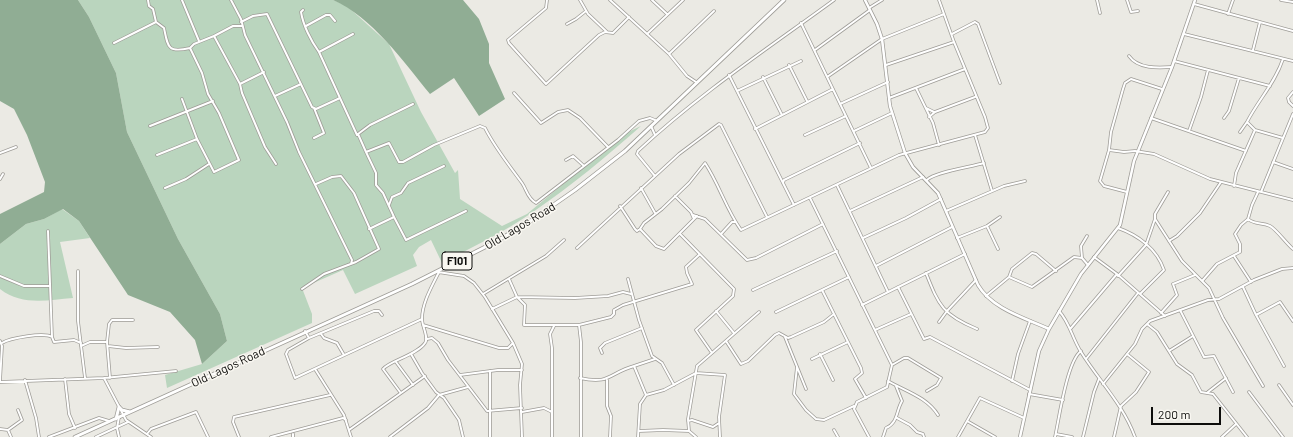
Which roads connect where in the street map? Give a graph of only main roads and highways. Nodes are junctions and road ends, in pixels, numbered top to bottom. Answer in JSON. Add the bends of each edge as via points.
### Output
{"nodes":[{"id":1,"x":784,"y":0,"type":"edge"},
{"id":2,"x":131,"y":412,"type":"junction"},
{"id":3,"x":118,"y":418,"type":"junction"},
{"id":4,"x":75,"y":437,"type":"edge"}],
"edges":[{"from":1,"to":2,"type":"main road","name":"Old Lagos Road","number":"F101","via":[[625,151],[550,208],[497,241],[438,272]]},
{"from":2,"to":3,"type":"main road","name":"Old Lagos Road","number":"F101"},
{"from":2,"to":3,"type":"main road","via":[[119,407]]},
{"from":3,"to":4,"type":"main road","name":"Old Lagos Road","number":"F101"}]}
